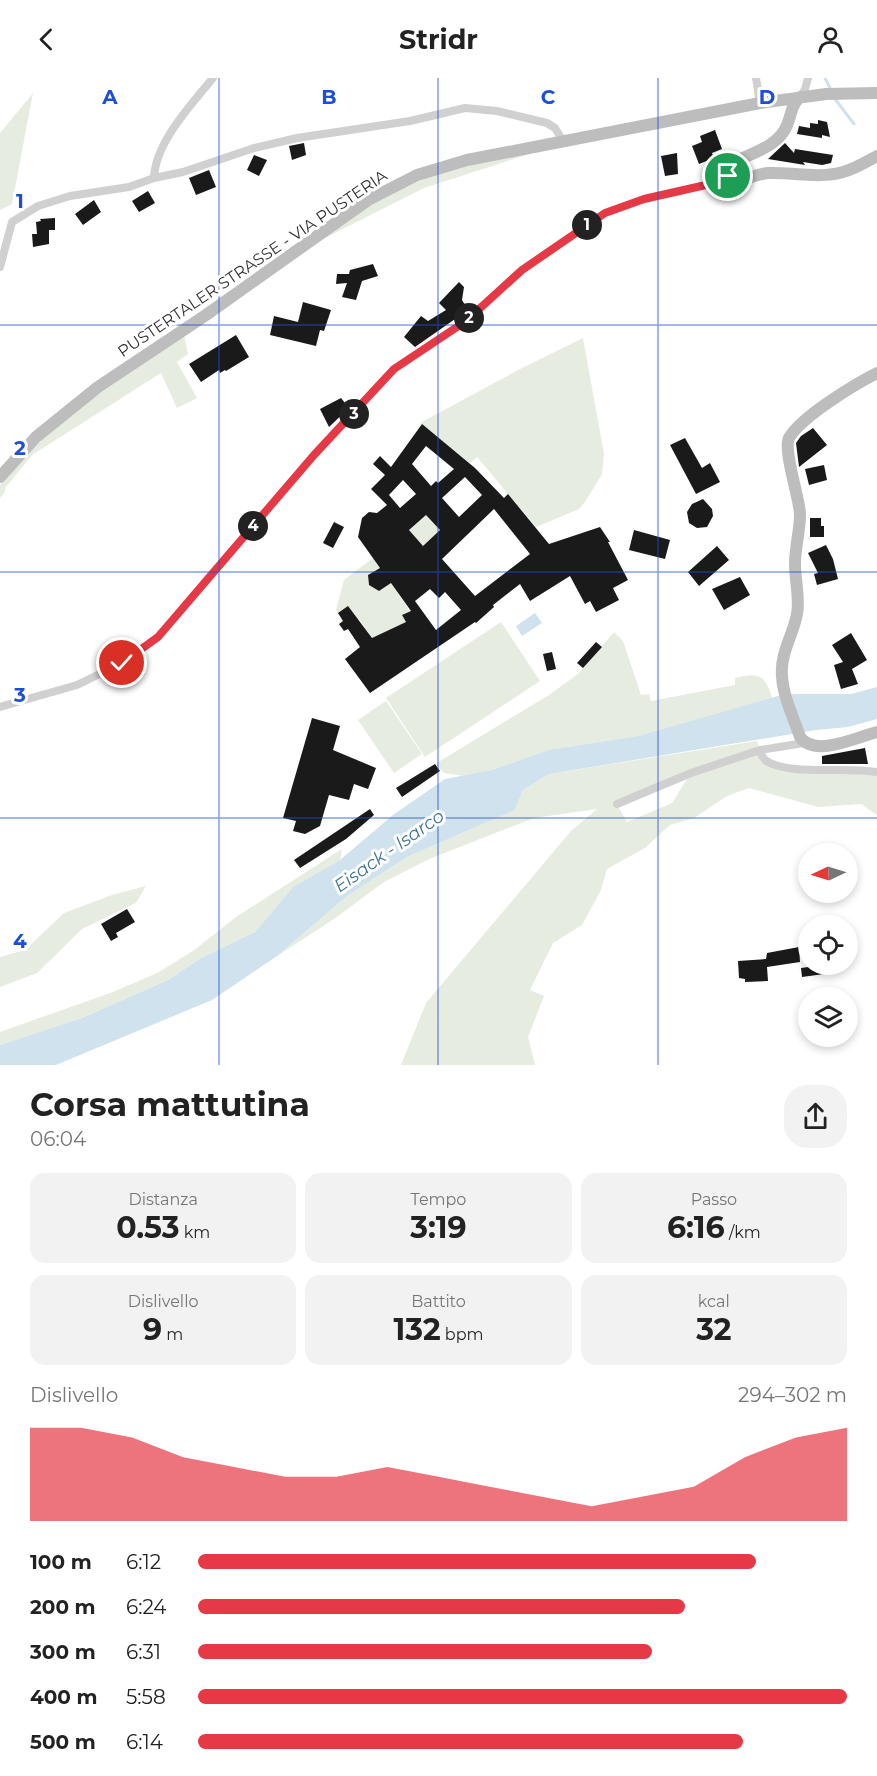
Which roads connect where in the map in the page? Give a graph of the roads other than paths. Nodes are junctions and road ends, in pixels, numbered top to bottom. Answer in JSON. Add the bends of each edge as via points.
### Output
{"nodes":[{"id":1,"x":213,"y":78,"type":"edge"},
{"id":2,"x":756,"y":78,"type":"edge"},
{"id":3,"x":808,"y":78,"type":"edge"},
{"id":4,"x":877,"y":93,"type":"edge"},
{"id":5,"x":800,"y":97,"type":"junction"},
{"id":6,"x":760,"y":103,"type":"junction"},
{"id":7,"x":563,"y":141,"type":"junction"},
{"id":8,"x":877,"y":156,"type":"edge"},
{"id":9,"x":728,"y":176,"type":"junction"},
{"id":10,"x":154,"y":178,"type":"junction"},
{"id":11,"x":0,"y":267,"type":"edge"},
{"id":12,"x":877,"y":373,"type":"edge"},
{"id":13,"x":0,"y":477,"type":"edge"},
{"id":14,"x":0,"y":707,"type":"edge"},
{"id":15,"x":877,"y":732,"type":"edge"},
{"id":16,"x":802,"y":740,"type":"junction"},
{"id":17,"x":760,"y":750,"type":"junction"},
{"id":18,"x":877,"y":772,"type":"edge"},
{"id":19,"x":617,"y":804,"type":"dead end"}],
"edges":[{"from":1,"to":10,"type":"street","via":[[160,152]]},
{"from":2,"to":6,"type":"street"},
{"from":3,"to":5,"type":"street"},
{"from":4,"to":5,"type":"main road","name":"PUSTERTALER STRASSE - VIA PUSTERIA"},
{"from":5,"to":6,"type":"main road","name":"PUSTERTALER STRASSE - VIA PUSTERIA"},
{"from":5,"to":9,"type":"main road","via":[[792,104],[785,130],[777,140],[728,166]]},
{"from":6,"to":7,"type":"main road","name":"PUSTERTALER STRASSE - VIA PUSTERIA"},
{"from":7,"to":10,"type":"street","via":[[547,123],[465,108],[410,121],[297,138]]},
{"from":7,"to":13,"type":"main road","name":"PUSTERTALER STRASSE - VIA PUSTERIA","via":[[467,160],[417,175],[368,200],[98,387],[36,437]]},
{"from":8,"to":9,"type":"main road","via":[[842,173],[828,175],[770,173],[738,180]]},
{"from":9,"to":14,"type":"street","via":[[719,182],[644,199],[605,213],[522,270],[466,321],[394,369],[314,455],[158,637],[122,663],[77,685]]},
{"from":10,"to":11,"type":"street","via":[[38,206],[12,222]]},
{"from":12,"to":16,"type":"main road","via":[[824,406],[788,443],[800,515],[795,564],[797,614],[781,663],[785,694]]},
{"from":15,"to":16,"type":"main road","via":[[824,747],[813,747]]},
{"from":16,"to":17,"type":"street"},
{"from":17,"to":18,"type":"street","via":[[767,762],[790,768]]},
{"from":17,"to":19,"type":"street"}]}
